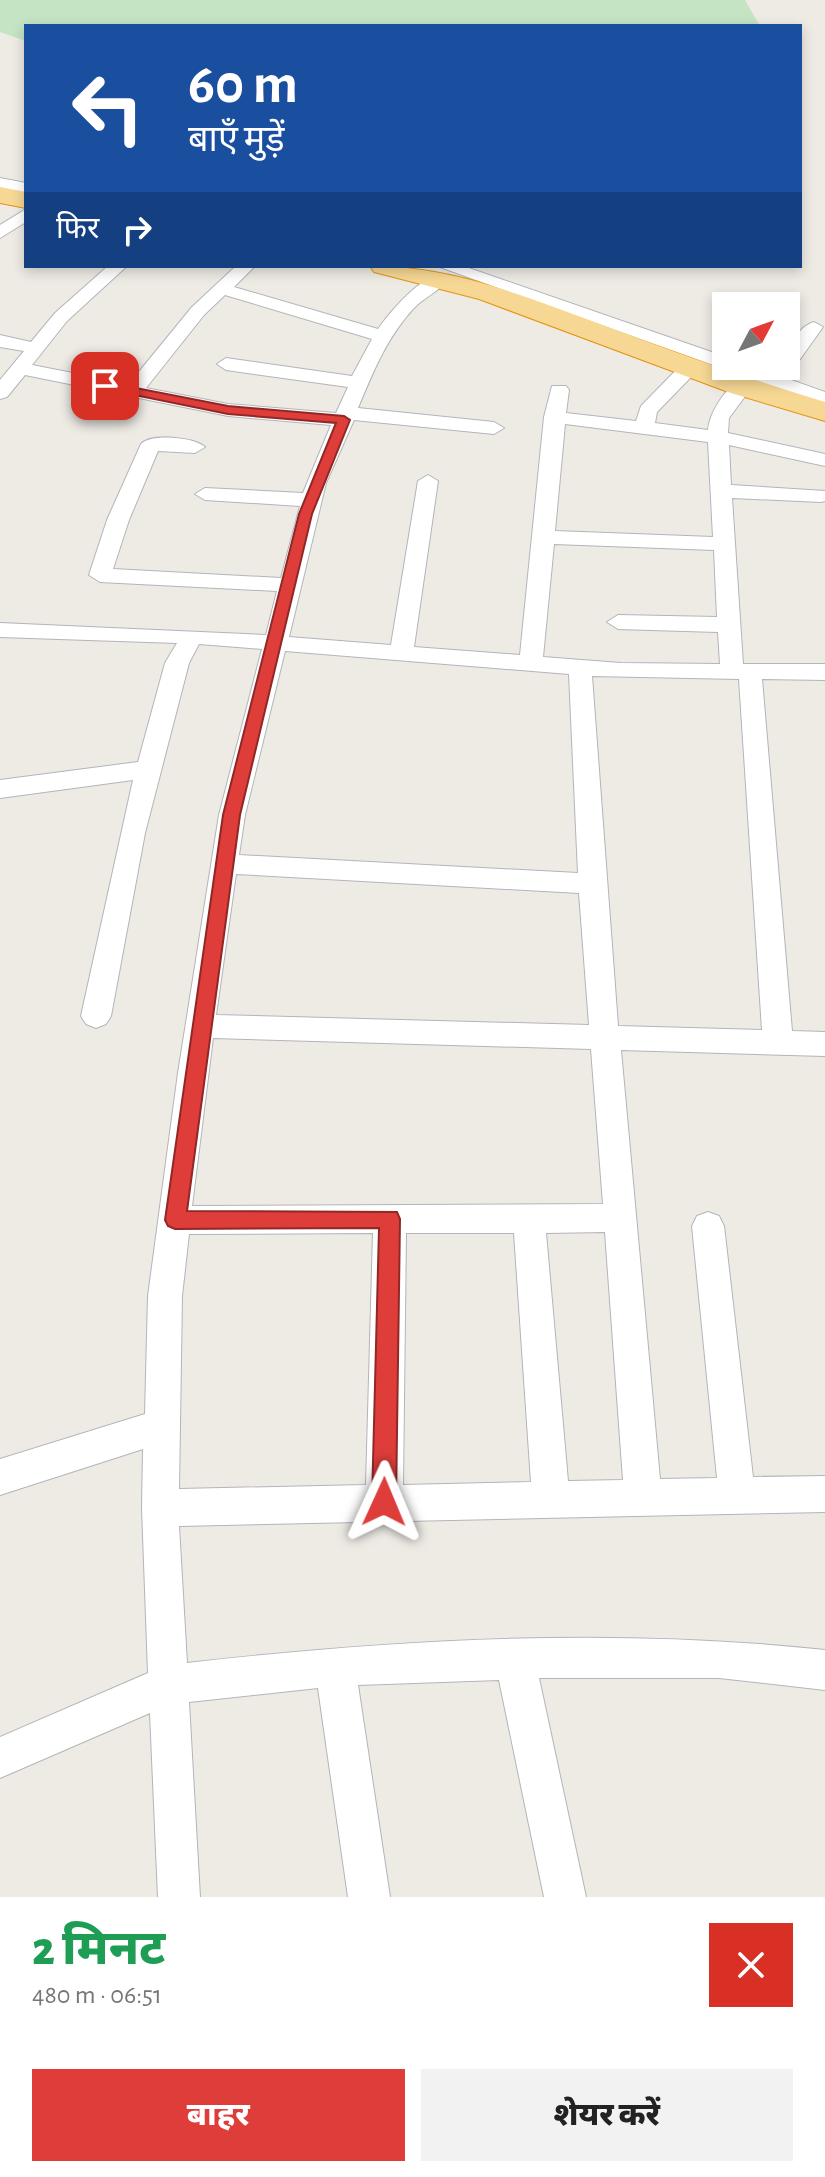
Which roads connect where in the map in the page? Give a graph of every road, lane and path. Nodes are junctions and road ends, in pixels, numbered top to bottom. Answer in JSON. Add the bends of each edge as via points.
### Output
{"nodes":[{"id":1,"x":0,"y":183,"type":"edge"},
{"id":2,"x":24,"y":188,"type":"edge"},
{"id":3,"x":0,"y":195,"type":"edge"},
{"id":4,"x":24,"y":200,"type":"edge"},
{"id":5,"x":24,"y":215,"type":"edge"},
{"id":6,"x":0,"y":233,"type":"edge"},
{"id":7,"x":116,"y":268,"type":"edge"},
{"id":8,"x":244,"y":268,"type":"edge"},
{"id":9,"x":401,"y":268,"type":"edge"},
{"id":10,"x":443,"y":273,"type":"edge"},
{"id":11,"x":222,"y":289,"type":"junction"},
{"id":12,"x":814,"y":327,"type":"dead end"},
{"id":13,"x":383,"y":336,"type":"junction"},
{"id":14,"x":0,"y":341,"type":"edge"},
{"id":15,"x":800,"y":346,"type":"edge"},
{"id":16,"x":34,"y":348,"type":"junction"},
{"id":17,"x":226,"y":364,"type":"dead end"},
{"id":18,"x":712,"y":365,"type":"edge"},
{"id":19,"x":690,"y":367,"type":"junction"},
{"id":20,"x":19,"y":368,"type":"junction"},
{"id":21,"x":712,"y":370,"type":"edge"},
{"id":22,"x":731,"y":380,"type":"edge"},
{"id":23,"x":752,"y":380,"type":"edge"},
{"id":24,"x":796,"y":380,"type":"edge"},
{"id":25,"x":360,"y":383,"type":"junction"},
{"id":26,"x":559,"y":390,"type":"dead end"},
{"id":27,"x":133,"y":392,"type":"junction"},
{"id":28,"x":0,"y":393,"type":"edge"},
{"id":29,"x":825,"y":399,"type":"edge"},
{"id":30,"x":825,"y":412,"type":"edge"},
{"id":31,"x":346,"y":416,"type":"junction"},
{"id":32,"x":554,"y":417,"type":"junction"},
{"id":33,"x":494,"y":428,"type":"dead end"},
{"id":34,"x":644,"y":428,"type":"junction"},
{"id":35,"x":718,"y":437,"type":"junction"},
{"id":36,"x":195,"y":447,"type":"dead end"},
{"id":37,"x":825,"y":460,"type":"edge"},
{"id":38,"x":428,"y":481,"type":"dead end"},
{"id":39,"x":722,"y":491,"type":"junction"},
{"id":40,"x":205,"y":494,"type":"dead end"},
{"id":41,"x":821,"y":496,"type":"dead end"},
{"id":42,"x":310,"y":500,"type":"junction"},
{"id":43,"x":544,"y":537,"type":"junction"},
{"id":44,"x":725,"y":544,"type":"junction"},
{"id":45,"x":288,"y":585,"type":"junction"},
{"id":46,"x":618,"y":622,"type":"dead end"},
{"id":47,"x":729,"y":625,"type":"junction"},
{"id":48,"x":0,"y":630,"type":"edge"},
{"id":49,"x":192,"y":636,"type":"junction"},
{"id":50,"x":276,"y":642,"type":"junction"},
{"id":51,"x":402,"y":652,"type":"junction"},
{"id":52,"x":531,"y":663,"type":"junction"},
{"id":53,"x":580,"y":667,"type":"junction"},
{"id":54,"x":741,"y":672,"type":"junction"},
{"id":55,"x":825,"y":672,"type":"edge"},
{"id":56,"x":148,"y":769,"type":"junction"},
{"id":57,"x":0,"y":789,"type":"edge"},
{"id":58,"x":225,"y":864,"type":"junction"},
{"id":59,"x":592,"y":884,"type":"junction"},
{"id":60,"x":96,"y":1016,"type":"dead end"},
{"id":61,"x":200,"y":1026,"type":"junction"},
{"id":62,"x":606,"y":1036,"type":"junction"},
{"id":63,"x":778,"y":1042,"type":"junction"},
{"id":64,"x":825,"y":1044,"type":"edge"},
{"id":65,"x":529,"y":1218,"type":"junction"},
{"id":66,"x":620,"y":1218,"type":"junction"},
{"id":67,"x":390,"y":1219,"type":"junction"},
{"id":68,"x":175,"y":1220,"type":"junction"},
{"id":69,"x":708,"y":1226,"type":"dead end"},
{"id":70,"x":163,"y":1425,"type":"junction"},
{"id":71,"x":0,"y":1477,"type":"edge"},
{"id":72,"x":825,"y":1494,"type":"edge"},
{"id":73,"x":737,"y":1495,"type":"junction"},
{"id":74,"x":643,"y":1497,"type":"junction"},
{"id":75,"x":551,"y":1499,"type":"junction"},
{"id":76,"x":384,"y":1502,"type":"junction"},
{"id":77,"x":160,"y":1508,"type":"junction"},
{"id":78,"x":515,"y":1660,"type":"junction"},
{"id":79,"x":335,"y":1666,"type":"junction"},
{"id":80,"x":825,"y":1670,"type":"edge"},
{"id":81,"x":168,"y":1685,"type":"junction"},
{"id":82,"x":0,"y":1758,"type":"edge"},
{"id":83,"x":179,"y":1897,"type":"edge"},
{"id":84,"x":369,"y":1897,"type":"edge"},
{"id":85,"x":565,"y":1897,"type":"edge"}],
"edges":[{"from":1,"to":2,"type":"street"},
{"from":3,"to":4,"type":"highway"},
{"from":5,"to":6,"type":"street"},
{"from":7,"to":16,"type":"street"},
{"from":8,"to":11,"type":"street"},
{"from":9,"to":10,"type":"highway"},
{"from":10,"to":13,"type":"street"},
{"from":10,"to":18,"type":"street"},
{"from":10,"to":19,"type":"highway"},
{"from":11,"to":13,"type":"street"},
{"from":11,"to":27,"type":"street"},
{"from":12,"to":15,"type":"street"},
{"from":13,"to":25,"type":"street"},
{"from":14,"to":16,"type":"street"},
{"from":16,"to":20,"type":"street"},
{"from":17,"to":25,"type":"street"},
{"from":19,"to":21,"type":"highway"},
{"from":19,"to":34,"type":"street","via":[[648,410]]},
{"from":20,"to":27,"type":"street"},
{"from":20,"to":28,"type":"street"},
{"from":22,"to":35,"type":"street"},
{"from":23,"to":30,"type":"highway"},
{"from":24,"to":29,"type":"street"},
{"from":25,"to":31,"type":"street"},
{"from":26,"to":32,"type":"street"},
{"from":27,"to":31,"type":"street","via":[[228,410]]},
{"from":31,"to":33,"type":"street"},
{"from":31,"to":42,"type":"street"},
{"from":32,"to":34,"type":"street"},
{"from":32,"to":43,"type":"street"},
{"from":34,"to":35,"type":"street"},
{"from":35,"to":37,"type":"street"},
{"from":35,"to":39,"type":"street"},
{"from":36,"to":45,"type":"street","via":[[151,444],[100,575]]},
{"from":38,"to":51,"type":"street"},
{"from":39,"to":41,"type":"street"},
{"from":39,"to":44,"type":"street"},
{"from":40,"to":42,"type":"street"},
{"from":42,"to":45,"type":"street"},
{"from":43,"to":44,"type":"street"},
{"from":43,"to":52,"type":"street"},
{"from":44,"to":47,"type":"street"},
{"from":45,"to":50,"type":"street"},
{"from":46,"to":47,"type":"street"},
{"from":47,"to":54,"type":"street"},
{"from":48,"to":49,"type":"street"},
{"from":49,"to":50,"type":"street"},
{"from":49,"to":56,"type":"street","via":[[177,663]]},
{"from":50,"to":51,"type":"street"},
{"from":50,"to":58,"type":"street","via":[[232,815]]},
{"from":51,"to":52,"type":"street"},
{"from":52,"to":53,"type":"street"},
{"from":53,"to":54,"type":"street"},
{"from":53,"to":59,"type":"street"},
{"from":54,"to":55,"type":"street"},
{"from":54,"to":63,"type":"street"},
{"from":56,"to":57,"type":"street"},
{"from":56,"to":60,"type":"street"},
{"from":58,"to":59,"type":"street"},
{"from":58,"to":61,"type":"street"},
{"from":59,"to":62,"type":"street"},
{"from":61,"to":62,"type":"street"},
{"from":61,"to":68,"type":"street"},
{"from":62,"to":63,"type":"street"},
{"from":62,"to":66,"type":"street"},
{"from":63,"to":64,"type":"street"},
{"from":65,"to":66,"type":"street"},
{"from":65,"to":67,"type":"street"},
{"from":65,"to":75,"type":"street"},
{"from":66,"to":74,"type":"street"},
{"from":67,"to":68,"type":"street"},
{"from":67,"to":76,"type":"street"},
{"from":68,"to":70,"type":"street","via":[[165,1296]]},
{"from":69,"to":73,"type":"street"},
{"from":70,"to":71,"type":"street"},
{"from":70,"to":77,"type":"street"},
{"from":72,"to":73,"type":"street"},
{"from":73,"to":74,"type":"street"},
{"from":74,"to":75,"type":"street"},
{"from":75,"to":76,"type":"street"},
{"from":76,"to":77,"type":"street"},
{"from":77,"to":81,"type":"street"},
{"from":78,"to":79,"type":"street"},
{"from":78,"to":80,"type":"street","via":[[719,1658]]},
{"from":78,"to":85,"type":"street"},
{"from":79,"to":81,"type":"street"},
{"from":79,"to":84,"type":"street"},
{"from":81,"to":82,"type":"street"},
{"from":81,"to":83,"type":"street"}]}
